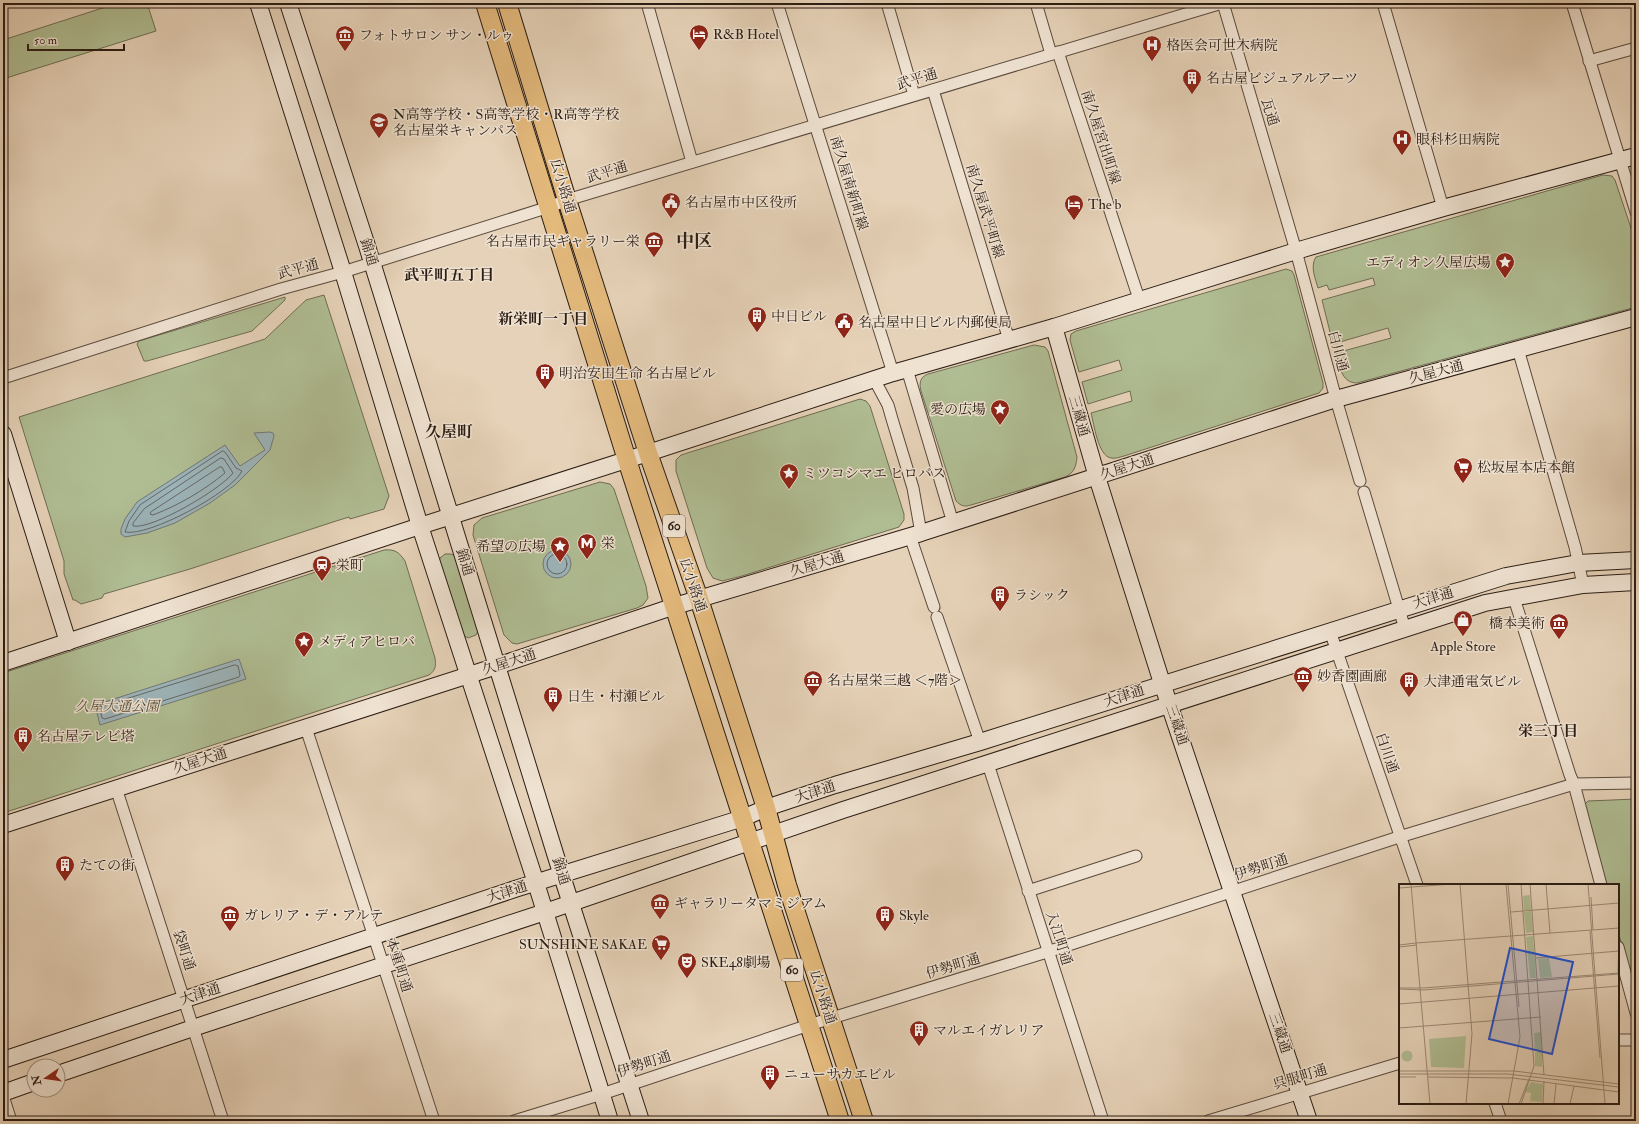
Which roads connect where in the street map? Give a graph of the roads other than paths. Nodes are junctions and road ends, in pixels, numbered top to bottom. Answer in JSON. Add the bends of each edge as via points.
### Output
{"nodes":[{"id":1,"x":258,"y":3,"type":"edge"},
{"id":2,"x":288,"y":3,"type":"edge"},
{"id":3,"x":485,"y":3,"type":"edge"},
{"id":4,"x":507,"y":3,"type":"edge"},
{"id":5,"x":647,"y":3,"type":"edge"},
{"id":6,"x":777,"y":3,"type":"edge"},
{"id":7,"x":887,"y":3,"type":"edge"},
{"id":8,"x":1036,"y":3,"type":"edge"},
{"id":9,"x":1222,"y":3,"type":"edge"},
{"id":10,"x":1383,"y":3,"type":"edge"},
{"id":11,"x":1572,"y":3,"type":"edge"},
{"id":12,"x":1636,"y":48,"type":"edge"},
{"id":13,"x":1054,"y":53,"type":"junction"},
{"id":14,"x":1589,"y":61,"type":"junction"},
{"id":15,"x":933,"y":90,"type":"junction"},
{"id":16,"x":914,"y":95,"type":"junction"},
{"id":17,"x":815,"y":125,"type":"junction"},
{"id":18,"x":1636,"y":156,"type":"edge"},
{"id":19,"x":1620,"y":160,"type":"junction"},
{"id":20,"x":692,"y":162,"type":"junction"},
{"id":21,"x":567,"y":200,"type":"junction"},
{"id":22,"x":549,"y":207,"type":"junction"},
{"id":23,"x":1443,"y":208,"type":"junction"},
{"id":24,"x":1636,"y":212,"type":"edge"},
{"id":25,"x":1290,"y":229,"type":"joint"},
{"id":26,"x":1296,"y":251,"type":"junction"},
{"id":27,"x":372,"y":262,"type":"junction"},
{"id":28,"x":343,"y":272,"type":"junction"},
{"id":29,"x":1139,"y":299,"type":"junction"},
{"id":30,"x":1636,"y":317,"type":"edge"},
{"id":31,"x":1054,"y":327,"type":"junction"},
{"id":32,"x":1009,"y":340,"type":"junction"},
{"id":33,"x":1518,"y":349,"type":"junction"},
{"id":34,"x":900,"y":371,"type":"junction"},
{"id":35,"x":3,"y":378,"type":"edge"},
{"id":36,"x":874,"y":379,"type":"junction"},
{"id":37,"x":1336,"y":399,"type":"junction"},
{"id":38,"x":3,"y":434,"type":"edge"},
{"id":39,"x":648,"y":453,"type":"junction"},
{"id":40,"x":627,"y":460,"type":"junction"},
{"id":41,"x":1097,"y":477,"type":"junction"},
{"id":42,"x":1360,"y":481,"type":"dead end"},
{"id":43,"x":1364,"y":492,"type":"dead end"},
{"id":44,"x":450,"y":516,"type":"junction"},
{"id":45,"x":953,"y":522,"type":"junction"},
{"id":46,"x":420,"y":526,"type":"junction"},
{"id":47,"x":915,"y":535,"type":"junction"},
{"id":48,"x":1636,"y":560,"type":"edge"},
{"id":49,"x":1578,"y":563,"type":"junction"},
{"id":50,"x":1636,"y":582,"type":"edge"},
{"id":51,"x":1583,"y":586,"type":"junction"},
{"id":52,"x":1514,"y":598,"type":"junction"},
{"id":53,"x":699,"y":599,"type":"junction"},
{"id":54,"x":675,"y":606,"type":"junction"},
{"id":55,"x":1399,"y":608,"type":"junction"},
{"id":56,"x":1405,"y":629,"type":"junction"},
{"id":57,"x":1330,"y":631,"type":"junction"},
{"id":58,"x":68,"y":642,"type":"junction"},
{"id":59,"x":1336,"y":651,"type":"junction"},
{"id":60,"x":3,"y":663,"type":"edge"},
{"id":61,"x":498,"y":666,"type":"junction"},
{"id":62,"x":469,"y":675,"type":"junction"},
{"id":63,"x":1162,"y":683,"type":"junction"},
{"id":64,"x":1170,"y":704,"type":"junction"},
{"id":65,"x":306,"y":728,"type":"junction"},
{"id":66,"x":980,"y":742,"type":"junction"},
{"id":67,"x":988,"y":764,"type":"junction"},
{"id":68,"x":1636,"y":783,"type":"edge"},
{"id":69,"x":1574,"y":784,"type":"junction"},
{"id":70,"x":116,"y":788,"type":"junction"},
{"id":71,"x":766,"y":808,"type":"junction"},
{"id":72,"x":743,"y":818,"type":"junction"},
{"id":73,"x":3,"y":825,"type":"edge"},
{"id":74,"x":773,"y":834,"type":"junction"},
{"id":75,"x":1399,"y":837,"type":"junction"},
{"id":76,"x":750,"y":842,"type":"junction"},
{"id":77,"x":1136,"y":856,"type":"dead end"},
{"id":78,"x":562,"y":876,"type":"junction"},
{"id":79,"x":536,"y":883,"type":"junction"},
{"id":80,"x":1417,"y":884,"type":"edge"},
{"id":81,"x":1601,"y":884,"type":"edge"},
{"id":82,"x":1028,"y":892,"type":"junction"},
{"id":83,"x":1233,"y":892,"type":"junction"},
{"id":84,"x":571,"y":903,"type":"junction"},
{"id":85,"x":545,"y":912,"type":"junction"},
{"id":86,"x":373,"y":936,"type":"junction"},
{"id":87,"x":1619,"y":951,"type":"edge"},
{"id":88,"x":1047,"y":952,"type":"junction"},
{"id":89,"x":383,"y":966,"type":"junction"},
{"id":90,"x":184,"y":999,"type":"junction"},
{"id":91,"x":1636,"y":1013,"type":"edge"},
{"id":92,"x":830,"y":1019,"type":"junction"},
{"id":93,"x":809,"y":1026,"type":"junction"},
{"id":94,"x":193,"y":1028,"type":"junction"},
{"id":95,"x":1619,"y":1040,"type":"edge"},
{"id":96,"x":1636,"y":1040,"type":"edge"},
{"id":97,"x":3,"y":1060,"type":"edge"},
{"id":98,"x":1399,"y":1064,"type":"edge"},
{"id":99,"x":66,"y":1071,"type":"edge"},
{"id":100,"x":630,"y":1084,"type":"junction"},
{"id":101,"x":26,"y":1085,"type":"edge"},
{"id":102,"x":1300,"y":1092,"type":"junction"},
{"id":103,"x":3,"y":1093,"type":"edge"},
{"id":104,"x":602,"y":1094,"type":"junction"},
{"id":105,"x":3,"y":1096,"type":"edge"},
{"id":106,"x":1495,"y":1104,"type":"edge"},
{"id":107,"x":11,"y":1121,"type":"edge"},
{"id":108,"x":223,"y":1121,"type":"edge"},
{"id":109,"x":434,"y":1121,"type":"edge"},
{"id":110,"x":514,"y":1121,"type":"edge"},
{"id":111,"x":610,"y":1121,"type":"edge"},
{"id":112,"x":641,"y":1121,"type":"edge"},
{"id":113,"x":840,"y":1121,"type":"edge"},
{"id":114,"x":864,"y":1121,"type":"edge"},
{"id":115,"x":1103,"y":1121,"type":"edge"},
{"id":116,"x":1208,"y":1121,"type":"edge"},
{"id":117,"x":1309,"y":1121,"type":"edge"},
{"id":118,"x":1501,"y":1121,"type":"edge"}],
"edges":[{"from":1,"to":28,"type":"street","name":"錦通"},
{"from":2,"to":27,"type":"street","name":"錦通"},
{"from":3,"to":22,"type":"main road","name":"広小路通","number":"60"},
{"from":4,"to":21,"type":"main road","name":"広小路通","number":"60"},
{"from":5,"to":20,"type":"street"},
{"from":6,"to":17,"type":"street","name":"南久屋南新町線"},
{"from":7,"to":16,"type":"street"},
{"from":8,"to":13,"type":"street"},
{"from":9,"to":13,"type":"street","name":"武平通"},
{"from":9,"to":25,"type":"street","name":"瓦通"},
{"from":10,"to":23,"type":"street"},
{"from":11,"to":14,"type":"street"},
{"from":12,"to":14,"type":"street"},
{"from":13,"to":15,"type":"street","name":"武平通"},
{"from":13,"to":29,"type":"street","name":"南久屋宮出町線"},
{"from":14,"to":19,"type":"street"},
{"from":15,"to":16,"type":"street","name":"武平通"},
{"from":15,"to":32,"type":"street","name":"南久屋武平町線"},
{"from":16,"to":17,"type":"street","name":"武平通"},
{"from":17,"to":20,"type":"street","name":"武平通"},
{"from":17,"to":34,"type":"street","name":"南久屋南新町線"},
{"from":18,"to":19,"type":"street"},
{"from":19,"to":23,"type":"street"},
{"from":19,"to":24,"type":"street"},
{"from":20,"to":21,"type":"street","name":"武平通"},
{"from":21,"to":22,"type":"street","name":"武平通"},
{"from":21,"to":39,"type":"main road","name":"広小路通","number":"60"},
{"from":22,"to":27,"type":"street","name":"武平通"},
{"from":22,"to":40,"type":"main road","name":"広小路通","number":"60"},
{"from":23,"to":26,"type":"street"},
{"from":25,"to":26,"type":"street","name":"白川通"},
{"from":26,"to":29,"type":"street"},
{"from":26,"to":37,"type":"street","name":"白川通"},
{"from":27,"to":28,"type":"street","name":"武平通"},
{"from":27,"to":44,"type":"street","name":"錦通"},
{"from":28,"to":35,"type":"street","name":"武平通","via":[[281,289]]},
{"from":28,"to":46,"type":"street","name":"錦通"},
{"from":29,"to":31,"type":"street"},
{"from":30,"to":33,"type":"street","name":"久屋大通"},
{"from":31,"to":32,"type":"street"},
{"from":31,"to":41,"type":"street","name":"三蔵通"},
{"from":32,"to":34,"type":"street"},
{"from":33,"to":37,"type":"street","name":"久屋大通"},
{"from":33,"to":49,"type":"street"},
{"from":34,"to":36,"type":"street"},
{"from":34,"to":45,"type":"street","name":"南久屋南新町線"},
{"from":36,"to":39,"type":"street"},
{"from":36,"to":47,"type":"street","via":[[888,405],[913,488]]},
{"from":37,"to":41,"type":"street","name":"久屋大通"},
{"from":37,"to":42,"type":"street","name":"白川通"},
{"from":38,"to":58,"type":"street"},
{"from":39,"to":40,"type":"street"},
{"from":39,"to":53,"type":"main road","name":"広小路通","number":"60"},
{"from":40,"to":44,"type":"street"},
{"from":40,"to":54,"type":"main road","name":"広小路通","number":"60"},
{"from":41,"to":45,"type":"street","name":"久屋大通"},
{"from":41,"to":63,"type":"street","name":"三蔵通"},
{"from":43,"to":55,"type":"street"},
{"from":44,"to":46,"type":"street"},
{"from":44,"to":61,"type":"street","name":"錦通"},
{"from":45,"to":47,"type":"street","name":"久屋大通"},
{"from":46,"to":58,"type":"street"},
{"from":46,"to":62,"type":"street","name":"錦通"},
{"from":47,"to":53,"type":"street","name":"久屋大通"},
{"from":47,"to":66,"type":"street","via":[[936,612]]},
{"from":48,"to":49,"type":"street","name":"大津通"},
{"from":49,"to":51,"type":"street"},
{"from":49,"to":55,"type":"street","name":"大津通","via":[[1506,576]]},
{"from":50,"to":51,"type":"street","name":"大津通"},
{"from":51,"to":52,"type":"street","name":"大津通"},
{"from":52,"to":56,"type":"street","name":"大津通","via":[[1485,603]]},
{"from":52,"to":69,"type":"street"},
{"from":53,"to":54,"type":"street","name":"久屋大通"},
{"from":53,"to":71,"type":"main road","name":"広小路通","number":"60"},
{"from":54,"to":61,"type":"street","name":"久屋大通"},
{"from":54,"to":72,"type":"main road","name":"広小路通","number":"60"},
{"from":55,"to":56,"type":"street"},
{"from":55,"to":57,"type":"street","name":"大津通"},
{"from":56,"to":59,"type":"street","name":"大津通"},
{"from":57,"to":59,"type":"street","name":"白川通"},
{"from":57,"to":63,"type":"street","name":"大津通"},
{"from":58,"to":60,"type":"street"},
{"from":59,"to":64,"type":"street","name":"大津通"},
{"from":59,"to":75,"type":"street","name":"白川通"},
{"from":61,"to":62,"type":"street","name":"久屋大通"},
{"from":61,"to":78,"type":"street","name":"錦通"},
{"from":62,"to":65,"type":"street","name":"久屋大通"},
{"from":62,"to":79,"type":"street","name":"錦通"},
{"from":63,"to":64,"type":"street","name":"三蔵通"},
{"from":63,"to":66,"type":"street","name":"大津通"},
{"from":64,"to":67,"type":"street","name":"大津通"},
{"from":64,"to":83,"type":"street","name":"三蔵通"},
{"from":65,"to":70,"type":"street","name":"久屋大通"},
{"from":65,"to":86,"type":"street","name":"本重町通"},
{"from":66,"to":71,"type":"street","name":"大津通"},
{"from":67,"to":74,"type":"street","name":"大津通"},
{"from":67,"to":82,"type":"street","name":"入江町通"},
{"from":68,"to":69,"type":"street","name":"伊勢町通"},
{"from":69,"to":75,"type":"street","name":"伊勢町通"},
{"from":69,"to":81,"type":"street"},
{"from":70,"to":73,"type":"street","name":"久屋大通"},
{"from":70,"to":90,"type":"street","name":"袋町通"},
{"from":71,"to":72,"type":"street","name":"大津通"},
{"from":71,"to":74,"type":"main road","name":"広小路通","number":"60"},
{"from":72,"to":76,"type":"main road","name":"広小路通","number":"60"},
{"from":72,"to":78,"type":"street","name":"大津通"},
{"from":74,"to":76,"type":"street","name":"大津通"},
{"from":74,"to":92,"type":"main road","name":"広小路通","number":"60"},
{"from":75,"to":80,"type":"street","name":"白川通"},
{"from":75,"to":83,"type":"street","name":"伊勢町通"},
{"from":76,"to":84,"type":"street","name":"大津通"},
{"from":76,"to":93,"type":"main road","name":"広小路通","number":"60"},
{"from":77,"to":82,"type":"street"},
{"from":78,"to":79,"type":"street","name":"大津通"},
{"from":78,"to":84,"type":"street","name":"錦通"},
{"from":79,"to":85,"type":"street","name":"錦通"},
{"from":79,"to":86,"type":"street","name":"大津通"},
{"from":82,"to":88,"type":"street","name":"入江町通"},
{"from":83,"to":88,"type":"street","name":"伊勢町通"},
{"from":83,"to":102,"type":"street","name":"三蔵通"},
{"from":84,"to":85,"type":"street","name":"大津通"},
{"from":84,"to":100,"type":"street","name":"錦通"},
{"from":85,"to":89,"type":"street","name":"大津通"},
{"from":85,"to":104,"type":"street","name":"錦通"},
{"from":86,"to":89,"type":"street","name":"本重町通"},
{"from":86,"to":90,"type":"street","name":"大津通"},
{"from":87,"to":91,"type":"street"},
{"from":88,"to":92,"type":"street","name":"伊勢町通"},
{"from":88,"to":115,"type":"street","name":"入江町通"},
{"from":89,"to":94,"type":"street","name":"大津通"},
{"from":89,"to":109,"type":"street","name":"本重町通"},
{"from":90,"to":94,"type":"street","name":"袋町通"},
{"from":90,"to":97,"type":"street","name":"大津通"},
{"from":92,"to":93,"type":"street","name":"伊勢町通"},
{"from":92,"to":114,"type":"main road","name":"広小路通","number":"60"},
{"from":93,"to":100,"type":"street","name":"伊勢町通"},
{"from":93,"to":113,"type":"main road","name":"広小路通","number":"60"},
{"from":94,"to":99,"type":"street","name":"大津通"},
{"from":94,"to":108,"type":"street","name":"袋町通"},
{"from":95,"to":96,"type":"street"},
{"from":98,"to":102,"type":"street","name":"呉服町通"},
{"from":100,"to":104,"type":"street","name":"伊勢町通"},
{"from":100,"to":112,"type":"street","name":"錦通"},
{"from":101,"to":103,"type":"street"},
{"from":102,"to":116,"type":"street","name":"呉服町通"},
{"from":102,"to":117,"type":"street","name":"三蔵通"},
{"from":104,"to":110,"type":"street","name":"伊勢町通"},
{"from":104,"to":111,"type":"street","name":"錦通"},
{"from":105,"to":107,"type":"street"},
{"from":106,"to":118,"type":"street"}]}
